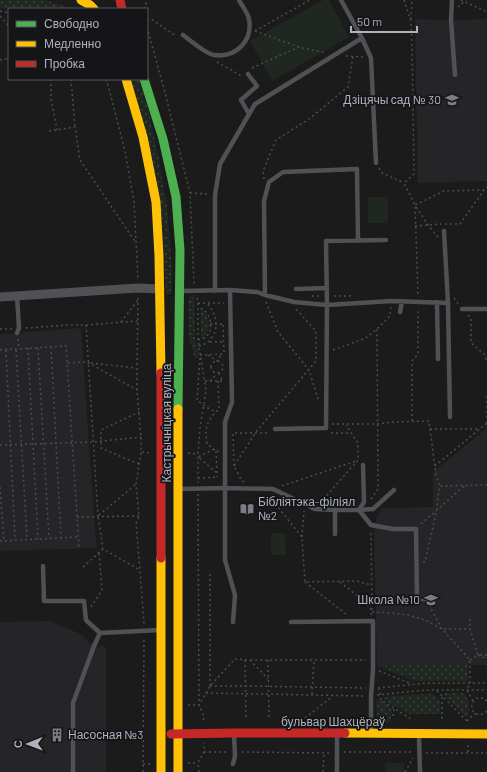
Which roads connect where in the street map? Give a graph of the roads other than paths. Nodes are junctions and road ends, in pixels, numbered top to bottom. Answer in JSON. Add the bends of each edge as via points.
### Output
{"nodes":[{"id":1,"x":81,"y":0,"type":"edge"},
{"id":2,"x":239,"y":0,"type":"edge"},
{"id":3,"x":341,"y":0,"type":"edge"},
{"id":4,"x":452,"y":0,"type":"edge"},
{"id":5,"x":93,"y":8,"type":"edge"},
{"id":6,"x":183,"y":35,"type":"dead end"},
{"id":7,"x":362,"y":38,"type":"junction"},
{"id":8,"x":248,"y":74,"type":"dead end"},
{"id":9,"x":456,"y":75,"type":"dead end"},
{"id":10,"x":126,"y":80,"type":"edge"},
{"id":11,"x":144,"y":80,"type":"edge"},
{"id":12,"x":249,"y":114,"type":"junction"},
{"id":13,"x":376,"y":163,"type":"road end"},
{"id":14,"x":444,"y":231,"type":"dead end"},
{"id":15,"x":358,"y":240,"type":"junction"},
{"id":16,"x":386,"y":240,"type":"dead end"},
{"id":17,"x":327,"y":288,"type":"junction"},
{"id":18,"x":160,"y":289,"type":"junction"},
{"id":19,"x":296,"y":289,"type":"dead end"},
{"id":20,"x":230,"y":290,"type":"junction"},
{"id":21,"x":180,"y":291,"type":"junction"},
{"id":22,"x":215,"y":291,"type":"junction"},
{"id":23,"x":265,"y":295,"type":"junction"},
{"id":24,"x":17,"y":296,"type":"junction"},
{"id":25,"x":0,"y":297,"type":"edge"},
{"id":26,"x":402,"y":301,"type":"junction"},
{"id":27,"x":437,"y":302,"type":"junction"},
{"id":28,"x":448,"y":303,"type":"junction"},
{"id":29,"x":327,"y":305,"type":"junction"},
{"id":30,"x":462,"y":309,"type":"road end"},
{"id":31,"x":487,"y":309,"type":"edge"},
{"id":32,"x":400,"y":312,"type":"dead end"},
{"id":33,"x":18,"y":331,"type":"road end"},
{"id":34,"x":438,"y":359,"type":"dead end"},
{"id":35,"x":450,"y":417,"type":"dead end"},
{"id":36,"x":275,"y":429,"type":"road end"},
{"id":37,"x":363,"y":465,"type":"dead end"},
{"id":38,"x":225,"y":488,"type":"junction"},
{"id":39,"x":179,"y":489,"type":"junction"},
{"id":40,"x":394,"y":490,"type":"dead end"},
{"id":41,"x":335,"y":510,"type":"junction"},
{"id":42,"x":360,"y":510,"type":"junction"},
{"id":43,"x":335,"y":534,"type":"dead end"},
{"id":44,"x":43,"y":566,"type":"dead end"},
{"id":45,"x":432,"y":599,"type":"dead end"},
{"id":46,"x":233,"y":622,"type":"dead end"},
{"id":47,"x":291,"y":622,"type":"dead end"},
{"id":48,"x":160,"y":630,"type":"junction"},
{"id":49,"x":100,"y":633,"type":"junction"},
{"id":50,"x":234,"y":733,"type":"junction"},
{"id":51,"x":178,"y":734,"type":"junction"},
{"id":52,"x":337,"y":734,"type":"junction"},
{"id":53,"x":371,"y":734,"type":"junction"},
{"id":54,"x":419,"y":734,"type":"junction"},
{"id":55,"x":487,"y":734,"type":"edge"},
{"id":56,"x":161,"y":735,"type":"junction"},
{"id":57,"x":233,"y":764,"type":"dead end"},
{"id":58,"x":73,"y":772,"type":"edge"},
{"id":59,"x":161,"y":772,"type":"edge"},
{"id":60,"x":178,"y":772,"type":"edge"},
{"id":61,"x":337,"y":772,"type":"edge"},
{"id":62,"x":420,"y":772,"type":"edge"}],
"edges":[{"from":1,"to":5,"type":"main road"},
{"from":2,"to":6,"type":"lane","via":[[249,18],[249,34],[243,45],[228,54],[213,55]]},
{"from":3,"to":7,"type":"lane"},
{"from":4,"to":9,"type":"lane","via":[[451,20]]},
{"from":7,"to":12,"type":"lane","via":[[255,104]]},
{"from":7,"to":13,"type":"lane","via":[[372,58]]},
{"from":8,"to":12,"type":"lane","via":[[256,86],[241,100]]},
{"from":10,"to":18,"type":"main road","name":"Кастрычніцкая вуліца","via":[[143,137],[156,202]]},
{"from":11,"to":21,"type":"main road","name":"Кастрычніцкая вуліца","via":[[163,139],[176,197]]},
{"from":12,"to":22,"type":"lane","via":[[220,164],[215,195]]},
{"from":14,"to":28,"type":"lane"},
{"from":15,"to":16,"type":"lane"},
{"from":15,"to":17,"type":"lane","via":[[326,241]]},
{"from":15,"to":23,"type":"lane","via":[[357,169],[283,172],[269,182],[264,201]]},
{"from":17,"to":19,"type":"lane"},
{"from":17,"to":29,"type":"lane"},
{"from":18,"to":24,"type":"street","via":[[138,288]]},
{"from":18,"to":48,"type":"main road","name":"Кастрычніцкая вуліца"},
{"from":20,"to":22,"type":"lane"},
{"from":20,"to":23,"type":"lane"},
{"from":20,"to":38,"type":"lane","via":[[232,402],[225,422]]},
{"from":21,"to":22,"type":"lane"},
{"from":21,"to":39,"type":"main road","name":"Кастрычніцкая вуліца"},
{"from":23,"to":29,"type":"lane","via":[[294,302]]},
{"from":24,"to":25,"type":"street"},
{"from":24,"to":33,"type":"lane"},
{"from":26,"to":27,"type":"lane"},
{"from":26,"to":29,"type":"lane"},
{"from":26,"to":32,"type":"lane"},
{"from":27,"to":28,"type":"lane"},
{"from":27,"to":34,"type":"lane"},
{"from":28,"to":35,"type":"lane"},
{"from":29,"to":36,"type":"lane","via":[[326,428]]},
{"from":30,"to":31,"type":"lane"},
{"from":37,"to":42,"type":"lane","via":[[364,502]]},
{"from":38,"to":39,"type":"lane"},
{"from":38,"to":41,"type":"lane","via":[[273,489],[315,509]]},
{"from":38,"to":46,"type":"lane","via":[[226,560],[235,595]]},
{"from":39,"to":51,"type":"main road","name":"Кастрычніцкая вуліца"},
{"from":40,"to":42,"type":"lane","via":[[373,510]]},
{"from":41,"to":42,"type":"lane"},
{"from":41,"to":43,"type":"lane"},
{"from":42,"to":45,"type":"lane","via":[[371,525],[393,529],[416,529],[417,599]]},
{"from":44,"to":49,"type":"lane","via":[[44,601],[84,600],[86,620]]},
{"from":47,"to":53,"type":"lane","via":[[373,621]]},
{"from":48,"to":49,"type":"lane"},
{"from":48,"to":56,"type":"main road","name":"Кастрычніцкая вуліца"},
{"from":49,"to":58,"type":"lane","via":[[72,703]]},
{"from":50,"to":51,"type":"main road","name":"бульвар Шахцёраў"},
{"from":50,"to":52,"type":"main road","name":"бульвар Шахцёраў"},
{"from":50,"to":57,"type":"lane"},
{"from":51,"to":56,"type":"main road","name":"бульвар Шахцёраў"},
{"from":51,"to":60,"type":"main road","name":"Кастрычніцкая вуліца"},
{"from":52,"to":53,"type":"main road","name":"бульвар Шахцёраў"},
{"from":52,"to":61,"type":"lane"},
{"from":53,"to":54,"type":"main road","name":"бульвар Шахцёраў"},
{"from":54,"to":55,"type":"main road","name":"бульвар Шахцёраў"},
{"from":54,"to":62,"type":"lane"},
{"from":56,"to":59,"type":"main road","name":"Кастрычніцкая вуліца"}]}
